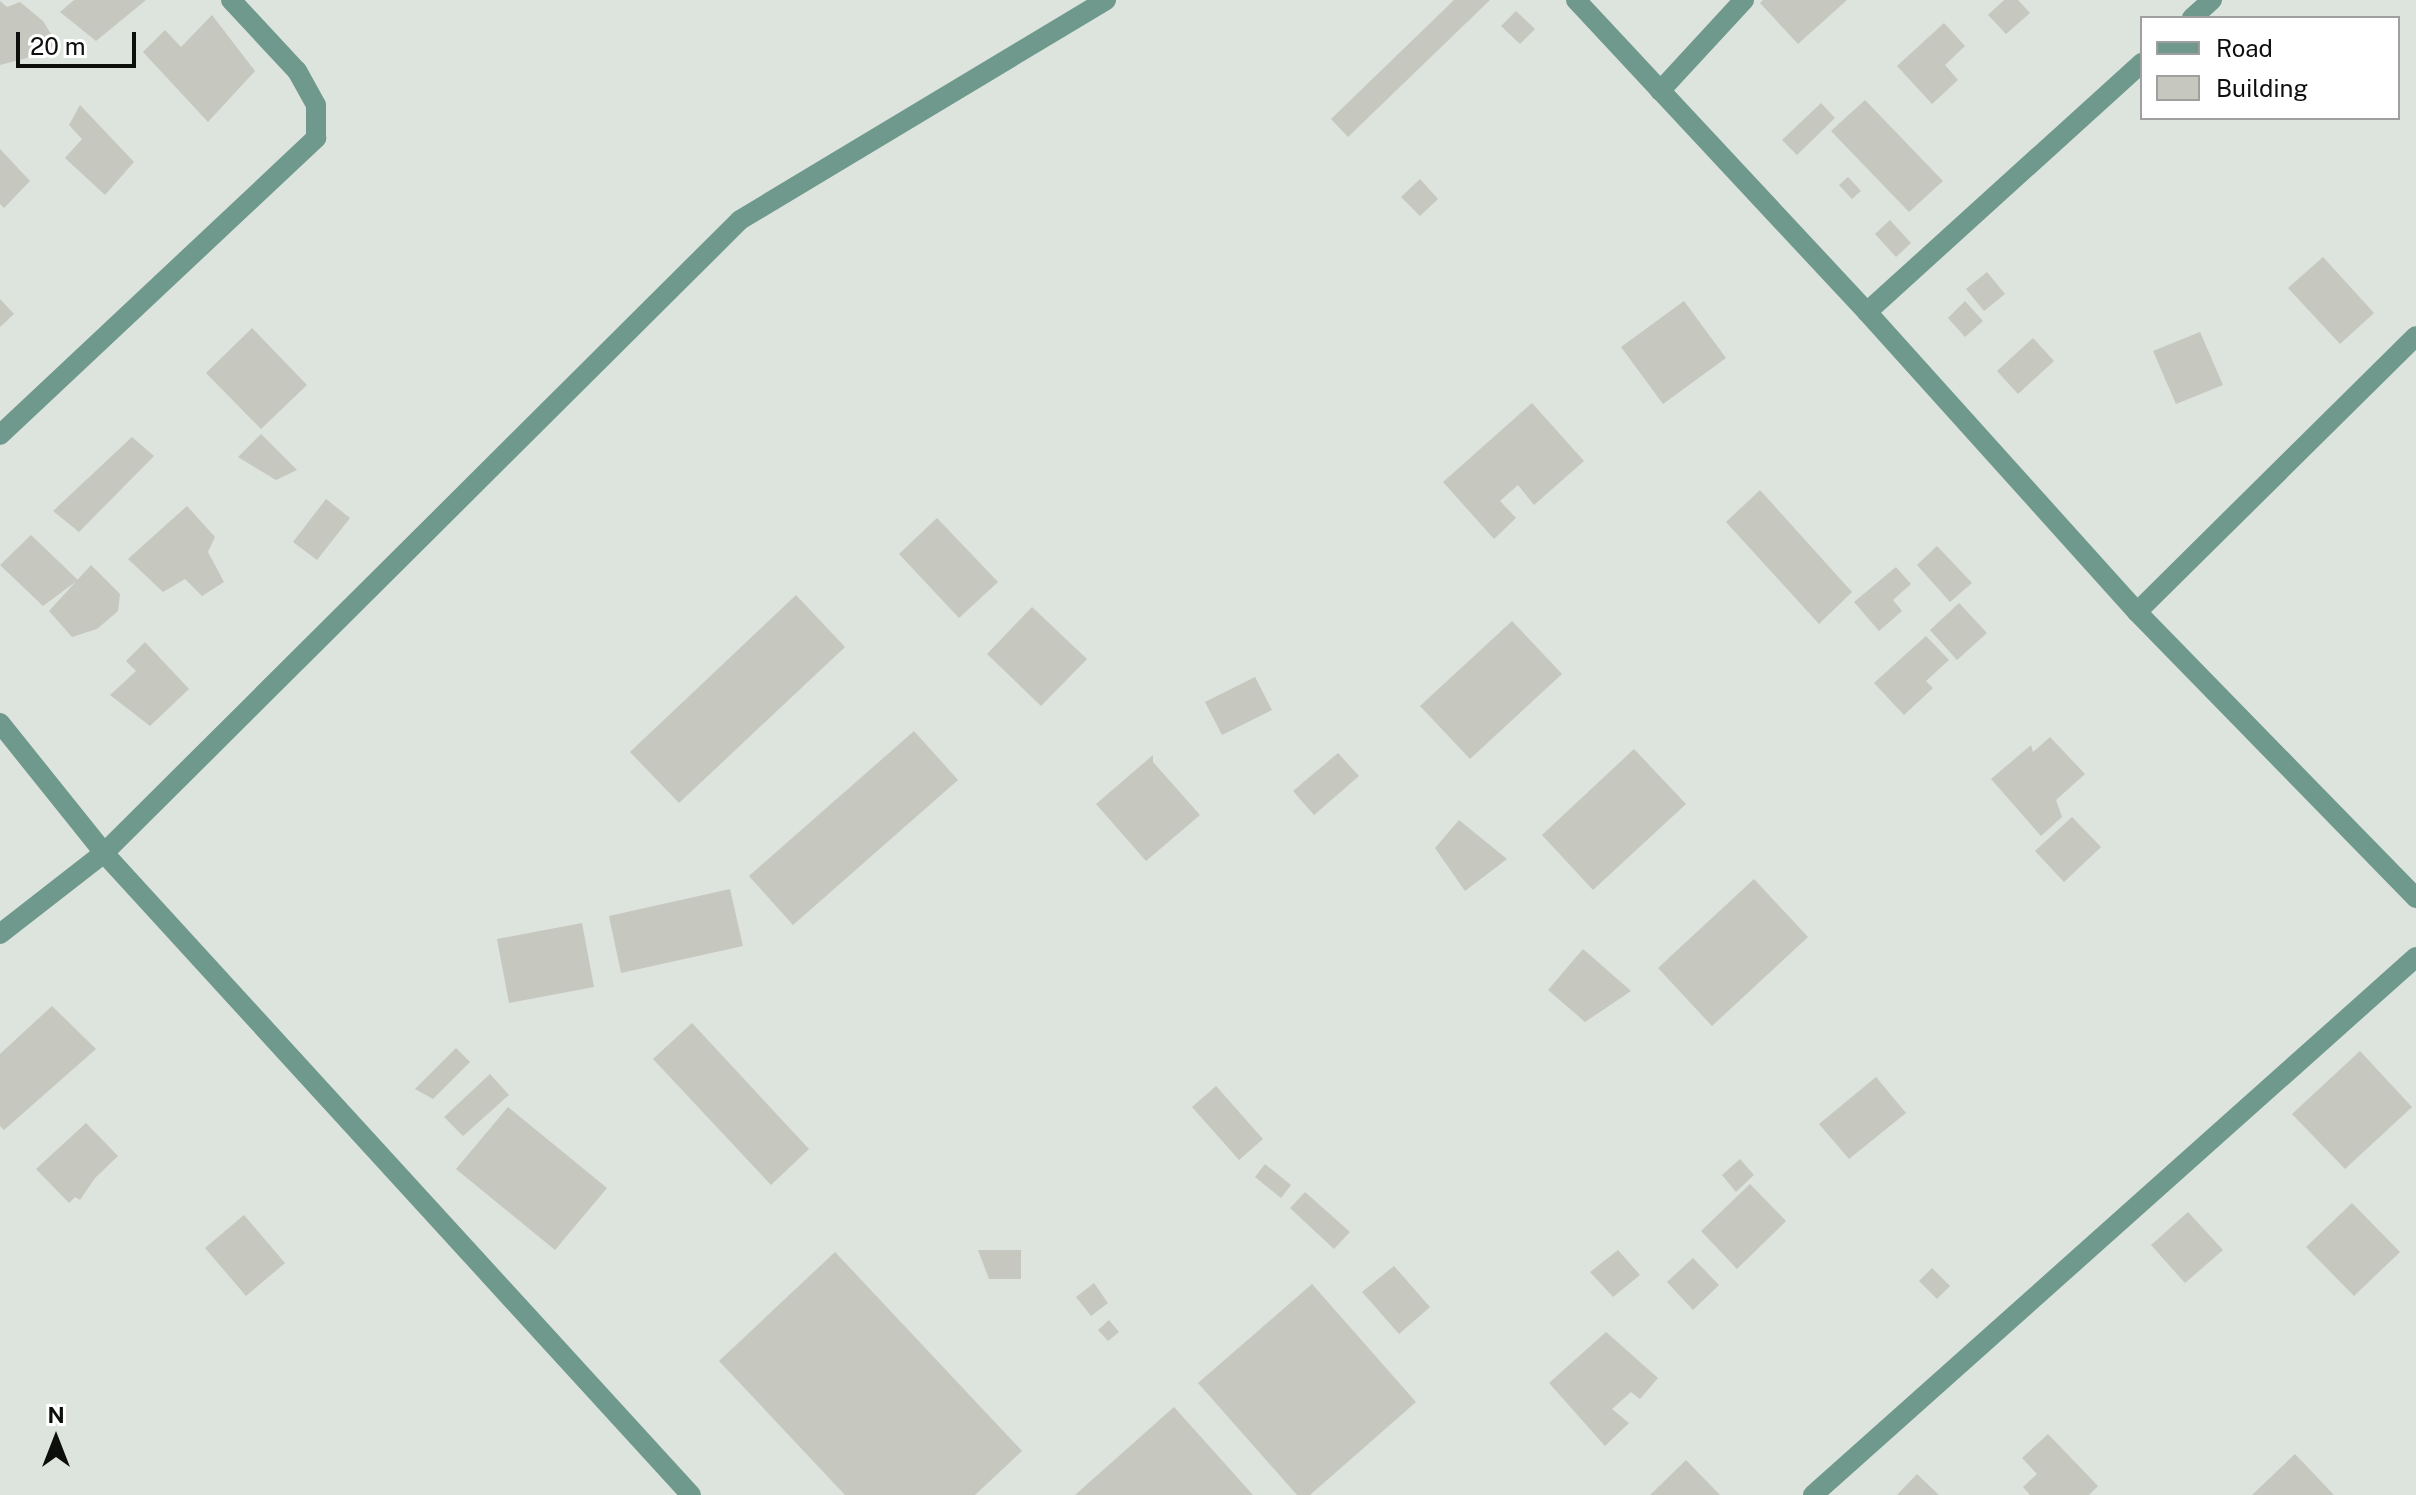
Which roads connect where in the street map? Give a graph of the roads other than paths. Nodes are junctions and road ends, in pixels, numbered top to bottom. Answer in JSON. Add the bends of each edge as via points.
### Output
{"nodes":[{"id":1,"x":231,"y":0,"type":"edge"},
{"id":2,"x":1106,"y":0,"type":"edge"},
{"id":3,"x":1576,"y":0,"type":"edge"},
{"id":4,"x":1744,"y":0,"type":"edge"},
{"id":5,"x":2212,"y":0,"type":"edge"},
{"id":6,"x":2194,"y":16,"type":"edge"},
{"id":7,"x":2140,"y":65,"type":"edge"},
{"id":8,"x":1660,"y":91,"type":"junction"},
{"id":9,"x":1867,"y":312,"type":"junction"},
{"id":10,"x":2416,"y":336,"type":"edge"},
{"id":11,"x":0,"y":435,"type":"edge"},
{"id":12,"x":2137,"y":612,"type":"junction"},
{"id":13,"x":0,"y":723,"type":"edge"},
{"id":14,"x":104,"y":853,"type":"junction"},
{"id":15,"x":2416,"y":898,"type":"edge"},
{"id":16,"x":0,"y":934,"type":"edge"},
{"id":17,"x":2416,"y":957,"type":"edge"},
{"id":18,"x":691,"y":1495,"type":"edge"},
{"id":19,"x":1813,"y":1495,"type":"edge"}],
"edges":[{"from":1,"to":11,"type":"street","via":[[297,71],[316,105],[316,138]]},
{"from":2,"to":14,"type":"street","via":[[740,220]]},
{"from":3,"to":8,"type":"street"},
{"from":4,"to":8,"type":"street"},
{"from":5,"to":6,"type":"street"},
{"from":7,"to":9,"type":"street"},
{"from":8,"to":9,"type":"street"},
{"from":9,"to":12,"type":"street"},
{"from":10,"to":12,"type":"street"},
{"from":12,"to":15,"type":"street"},
{"from":13,"to":14,"type":"street"},
{"from":14,"to":16,"type":"street"},
{"from":14,"to":18,"type":"street"},
{"from":17,"to":19,"type":"street"}]}
